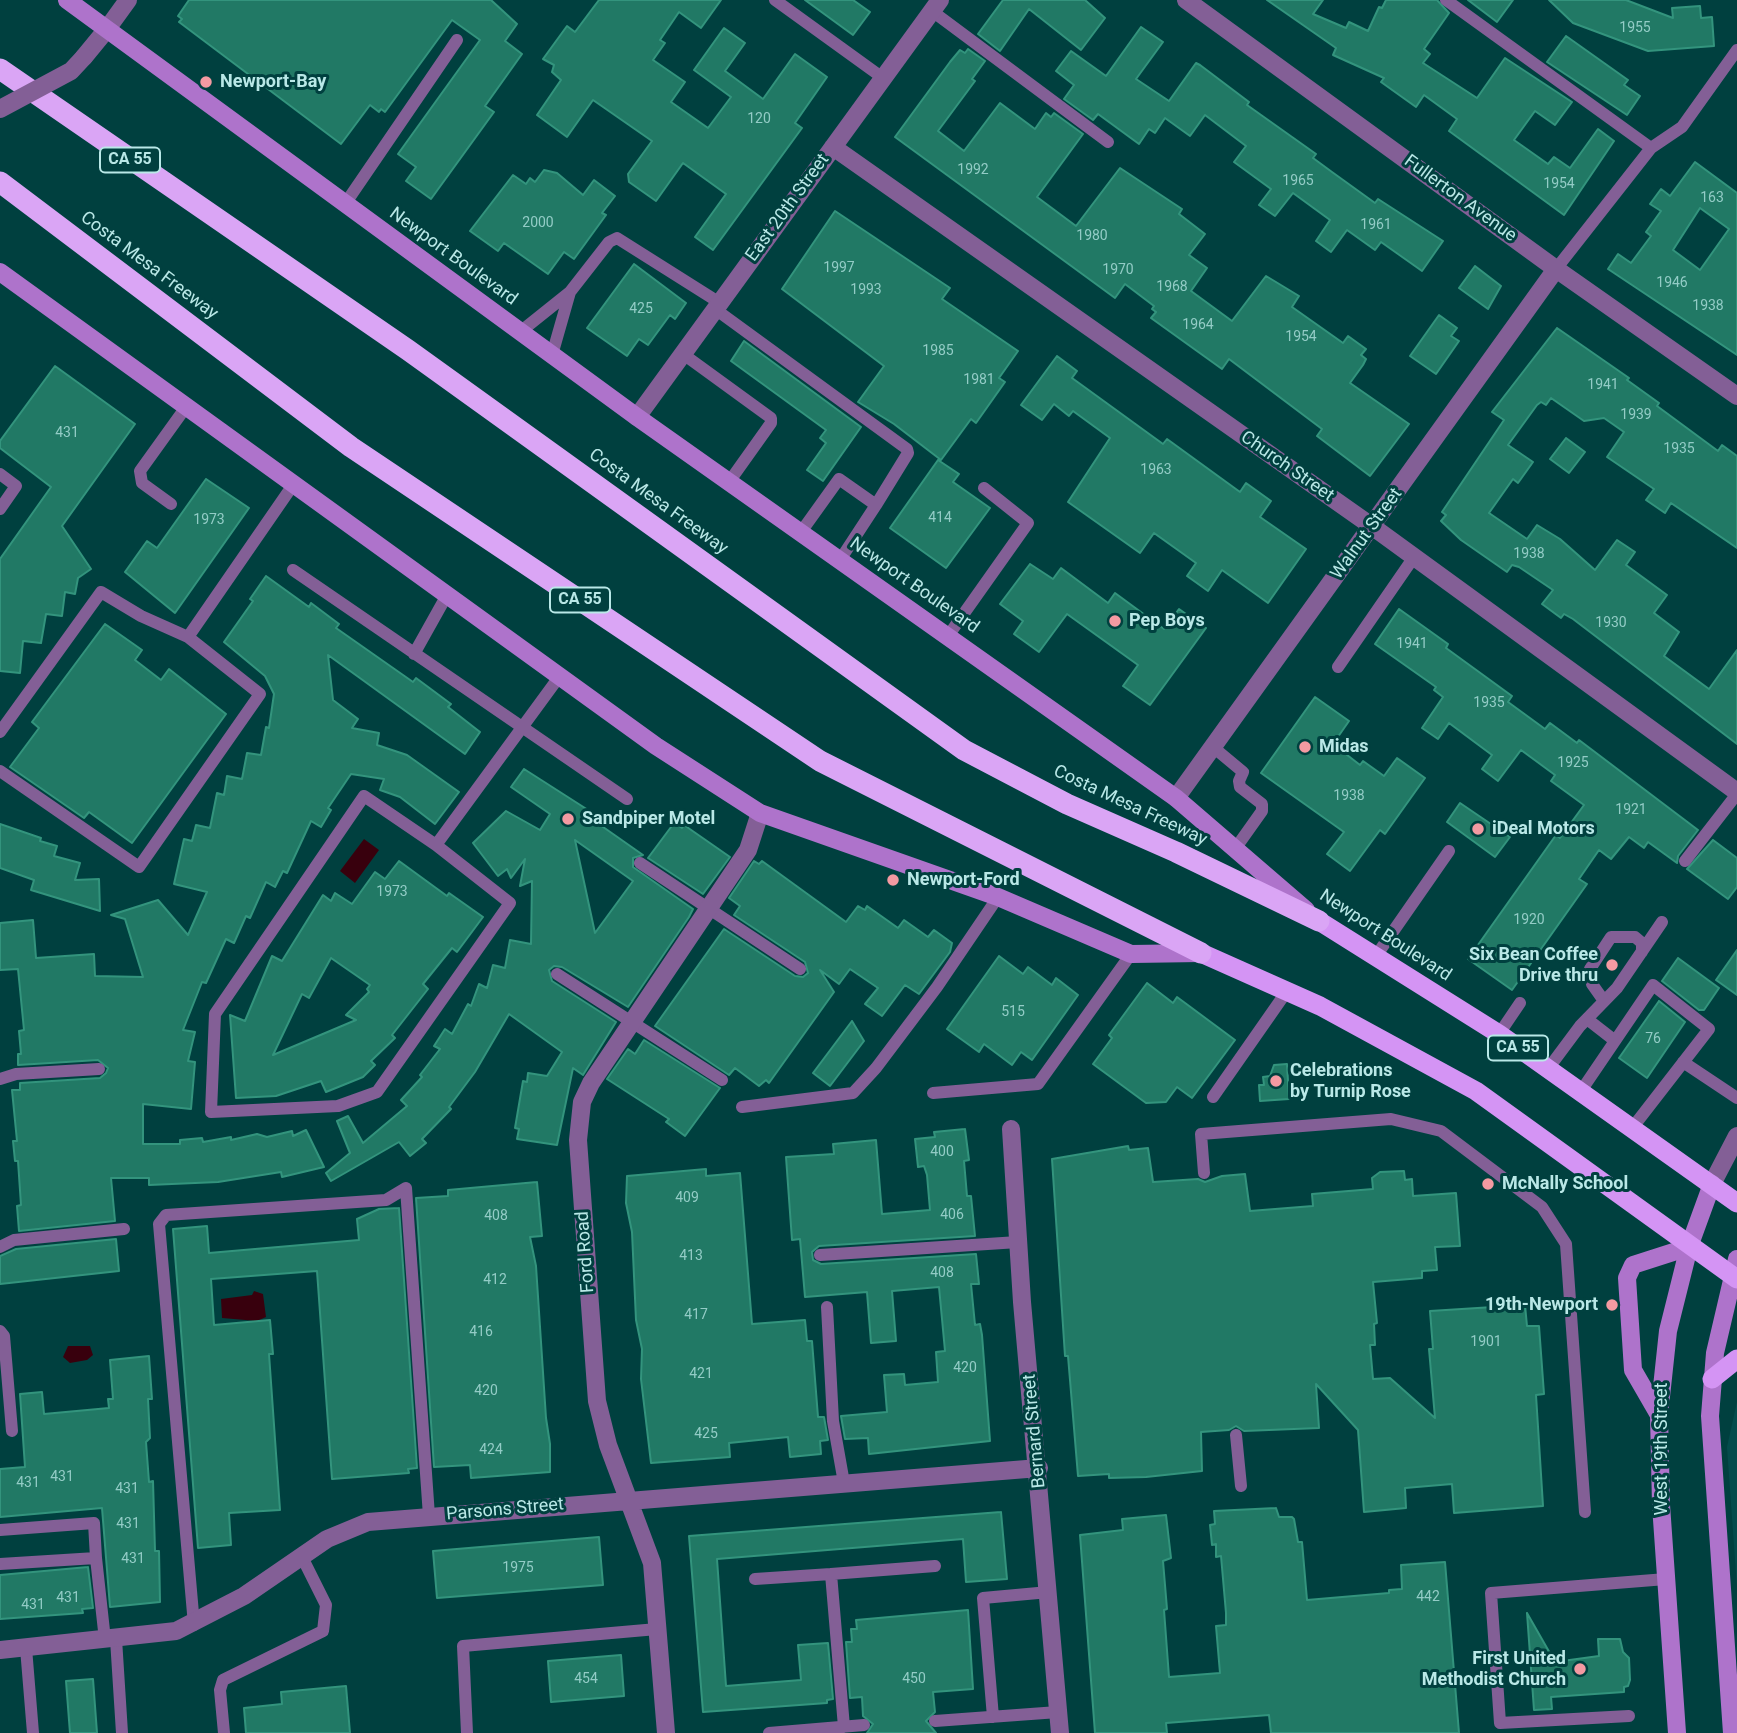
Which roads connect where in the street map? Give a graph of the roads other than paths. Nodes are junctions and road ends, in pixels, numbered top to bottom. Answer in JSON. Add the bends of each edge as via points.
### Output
{"nodes":[{"id":1,"x":67,"y":0,"type":"edge"},
{"id":2,"x":128,"y":0,"type":"edge"},
{"id":3,"x":775,"y":0,"type":"edge"},
{"id":4,"x":1186,"y":0,"type":"edge"},
{"id":5,"x":1446,"y":0,"type":"edge"},
{"id":6,"x":936,"y":6,"type":"edge"},
{"id":7,"x":107,"y":29,"type":"junction"},
{"id":8,"x":457,"y":40,"type":"dead end"},
{"id":9,"x":1737,"y":50,"type":"edge"},
{"id":10,"x":0,"y":69,"type":"edge"},
{"id":11,"x":883,"y":78,"type":"junction"},
{"id":12,"x":0,"y":109,"type":"edge"},
{"id":13,"x":1108,"y":142,"type":"dead end"},
{"id":14,"x":833,"y":147,"type":"junction"},
{"id":15,"x":1651,"y":148,"type":"junction"},
{"id":16,"x":0,"y":182,"type":"edge"},
{"id":17,"x":345,"y":204,"type":"junction"},
{"id":18,"x":1556,"y":269,"type":"junction"},
{"id":19,"x":0,"y":272,"type":"edge"},
{"id":20,"x":570,"y":292,"type":"junction"},
{"id":21,"x":718,"y":306,"type":"junction"},
{"id":22,"x":520,"y":332,"type":"junction"},
{"id":23,"x":683,"y":354,"type":"junction"},
{"id":24,"x":552,"y":355,"type":"junction"},
{"id":25,"x":1737,"y":396,"type":"edge"},
{"id":26,"x":186,"y":407,"type":"junction"},
{"id":27,"x":637,"y":417,"type":"junction"},
{"id":28,"x":0,"y":474,"type":"edge"},
{"id":29,"x":729,"y":482,"type":"junction"},
{"id":30,"x":293,"y":485,"type":"junction"},
{"id":31,"x":984,"y":488,"type":"dead end"},
{"id":32,"x":171,"y":504,"type":"dead end"},
{"id":33,"x":876,"y":505,"type":"junction"},
{"id":34,"x":0,"y":509,"type":"edge"},
{"id":35,"x":1373,"y":527,"type":"junction"},
{"id":36,"x":801,"y":532,"type":"junction"},
{"id":37,"x":1414,"y":557,"type":"junction"},
{"id":38,"x":840,"y":560,"type":"junction"},
{"id":39,"x":293,"y":570,"type":"dead end"},
{"id":40,"x":447,"y":595,"type":"junction"},
{"id":41,"x":948,"y":636,"type":"junction"},
{"id":42,"x":188,"y":637,"type":"junction"},
{"id":43,"x":414,"y":653,"type":"junction"},
{"id":44,"x":1338,"y":667,"type":"dead end"},
{"id":45,"x":559,"y":677,"type":"junction"},
{"id":46,"x":522,"y":728,"type":"junction"},
{"id":47,"x":0,"y":732,"type":"edge"},
{"id":48,"x":1213,"y":747,"type":"junction"},
{"id":49,"x":0,"y":771,"type":"edge"},
{"id":50,"x":1737,"y":793,"type":"edge"},
{"id":51,"x":1176,"y":798,"type":"junction"},
{"id":52,"x":626,"y":799,"type":"dead end"},
{"id":53,"x":760,"y":813,"type":"junction"},
{"id":54,"x":436,"y":845,"type":"junction"},
{"id":55,"x":1235,"y":849,"type":"junction"},
{"id":56,"x":1449,"y":851,"type":"dead end"},
{"id":57,"x":1685,"y":861,"type":"dead end"},
{"id":58,"x":640,"y":863,"type":"dead end"},
{"id":59,"x":998,"y":897,"type":"junction"},
{"id":60,"x":708,"y":908,"type":"junction"},
{"id":61,"x":1319,"y":921,"type":"junction"},
{"id":62,"x":1661,"y":922,"type":"dead end"},
{"id":63,"x":1642,"y":952,"type":"junction"},
{"id":64,"x":1201,"y":953,"type":"junction"},
{"id":65,"x":1131,"y":954,"type":"junction"},
{"id":66,"x":1376,"y":956,"type":"junction"},
{"id":67,"x":800,"y":969,"type":"dead end"},
{"id":68,"x":556,"y":974,"type":"dead end"},
{"id":69,"x":1287,"y":991,"type":"junction"},
{"id":70,"x":1604,"y":1001,"type":"junction"},
{"id":71,"x":1520,"y":1003,"type":"dead end"},
{"id":72,"x":1587,"y":1019,"type":"junction"},
{"id":73,"x":632,"y":1023,"type":"junction"},
{"id":74,"x":1499,"y":1034,"type":"junction"},
{"id":75,"x":1614,"y":1040,"type":"junction"},
{"id":76,"x":1683,"y":1062,"type":"junction"},
{"id":77,"x":99,"y":1069,"type":"dead end"},
{"id":78,"x":1548,"y":1069,"type":"junction"},
{"id":79,"x":0,"y":1079,"type":"edge"},
{"id":80,"x":722,"y":1080,"type":"dead end"},
{"id":81,"x":1581,"y":1091,"type":"junction"},
{"id":82,"x":933,"y":1093,"type":"dead end"},
{"id":83,"x":1213,"y":1097,"type":"dead end"},
{"id":84,"x":1737,"y":1098,"type":"edge"},
{"id":85,"x":742,"y":1107,"type":"dead end"},
{"id":86,"x":1633,"y":1127,"type":"junction"},
{"id":87,"x":1011,"y":1129,"type":"dead end"},
{"id":88,"x":1737,"y":1136,"type":"edge"},
{"id":89,"x":1205,"y":1173,"type":"dead end"},
{"id":90,"x":1712,"y":1184,"type":"junction"},
{"id":91,"x":1737,"y":1203,"type":"edge"},
{"id":92,"x":124,"y":1229,"type":"dead end"},
{"id":93,"x":1018,"y":1242,"type":"junction"},
{"id":94,"x":0,"y":1247,"type":"edge"},
{"id":95,"x":1689,"y":1247,"type":"junction"},
{"id":96,"x":820,"y":1255,"type":"dead end"},
{"id":97,"x":1735,"y":1271,"type":"edge"},
{"id":98,"x":827,"y":1307,"type":"dead end"},
{"id":99,"x":0,"y":1331,"type":"edge"},
{"id":100,"x":1737,"y":1359,"type":"edge"},
{"id":101,"x":1712,"y":1379,"type":"junction"},
{"id":102,"x":1659,"y":1415,"type":"junction"},
{"id":103,"x":12,"y":1431,"type":"dead end"},
{"id":104,"x":1236,"y":1435,"type":"dead end"},
{"id":105,"x":1039,"y":1468,"type":"junction"},
{"id":106,"x":844,"y":1483,"type":"junction"},
{"id":107,"x":1241,"y":1486,"type":"dead end"},
{"id":108,"x":630,"y":1499,"type":"junction"},
{"id":109,"x":1585,"y":1512,"type":"dead end"},
{"id":110,"x":429,"y":1516,"type":"junction"},
{"id":111,"x":0,"y":1530,"type":"edge"},
{"id":112,"x":301,"y":1555,"type":"junction"},
{"id":113,"x":96,"y":1558,"type":"junction"},
{"id":114,"x":0,"y":1564,"type":"edge"},
{"id":115,"x":935,"y":1566,"type":"dead end"},
{"id":116,"x":831,"y":1574,"type":"junction"},
{"id":117,"x":755,"y":1579,"type":"dead end"},
{"id":118,"x":1666,"y":1579,"type":"junction"},
{"id":119,"x":1049,"y":1592,"type":"junction"},
{"id":120,"x":194,"y":1625,"type":"junction"},
{"id":121,"x":1731,"y":1628,"type":"edge"},
{"id":122,"x":657,"y":1629,"type":"junction"},
{"id":123,"x":110,"y":1640,"type":"junction"},
{"id":124,"x":26,"y":1648,"type":"junction"},
{"id":125,"x":0,"y":1650,"type":"edge"},
{"id":126,"x":1058,"y":1712,"type":"junction"},
{"id":127,"x":1629,"y":1716,"type":"dead end"},
{"id":128,"x":993,"y":1717,"type":"junction"},
{"id":129,"x":935,"y":1721,"type":"dead end"},
{"id":130,"x":864,"y":1725,"type":"dead end"},
{"id":131,"x":844,"y":1727,"type":"junction"},
{"id":132,"x":33,"y":1733,"type":"edge"},
{"id":133,"x":122,"y":1733,"type":"edge"},
{"id":134,"x":223,"y":1733,"type":"edge"},
{"id":135,"x":467,"y":1733,"type":"edge"},
{"id":136,"x":666,"y":1733,"type":"edge"},
{"id":137,"x":769,"y":1733,"type":"edge"},
{"id":138,"x":1060,"y":1733,"type":"edge"},
{"id":139,"x":1678,"y":1733,"type":"edge"},
{"id":140,"x":1732,"y":1733,"type":"edge"}],
"edges":[{"from":1,"to":7,"type":"main road","name":"Newport Boulevard"},
{"from":2,"to":7,"type":"street"},
{"from":3,"to":11,"type":"lane"},
{"from":4,"to":18,"type":"street","name":"Fullerton Avenue"},
{"from":5,"to":15,"type":"lane"},
{"from":6,"to":11,"type":"street","name":"East 20th Street"},
{"from":6,"to":13,"type":"lane"},
{"from":7,"to":12,"type":"street","bridge":true,"via":[[71,71]]},
{"from":7,"to":17,"type":"main road","name":"Newport Boulevard"},
{"from":8,"to":17,"type":"lane"},
{"from":9,"to":15,"type":"lane","via":[[1682,127]]},
{"from":10,"to":61,"type":"highway","name":"Costa Mesa Freeway","number":"CA 55","via":[[408,350],[964,750],[1067,804]]},
{"from":11,"to":14,"type":"street","name":"East 20th Street"},
{"from":14,"to":21,"type":"street","name":"East 20th Street"},
{"from":14,"to":35,"type":"street","name":"Church Street"},
{"from":15,"to":18,"type":"lane"},
{"from":16,"to":64,"type":"highway","name":"Costa Mesa Freeway","number":"CA 55","via":[[351,447],[820,761]]},
{"from":17,"to":22,"type":"main road","name":"Newport Boulevard"},
{"from":18,"to":25,"type":"street","name":"Fullerton Avenue"},
{"from":18,"to":35,"type":"street","name":"Walnut Street"},
{"from":19,"to":26,"type":"main road"},
{"from":20,"to":21,"type":"lane","via":[[617,238]]},
{"from":20,"to":22,"type":"lane"},
{"from":20,"to":24,"type":"lane"},
{"from":21,"to":23,"type":"street","name":"East 20th Street"},
{"from":21,"to":33,"type":"lane","via":[[907,449]]},
{"from":22,"to":24,"type":"main road","name":"Newport Boulevard"},
{"from":23,"to":27,"type":"street","name":"East 20th Street"},
{"from":23,"to":29,"type":"lane","via":[[771,418]]},
{"from":24,"to":27,"type":"main road","name":"Newport Boulevard"},
{"from":26,"to":30,"type":"main road"},
{"from":26,"to":32,"type":"lane","via":[[140,471],[142,484]]},
{"from":27,"to":29,"type":"main road","name":"Newport Boulevard"},
{"from":28,"to":34,"type":"lane","via":[[16,486]]},
{"from":29,"to":36,"type":"main road","name":"Newport Boulevard"},
{"from":30,"to":40,"type":"main road"},
{"from":30,"to":42,"type":"lane"},
{"from":31,"to":41,"type":"lane","via":[[1028,523]]},
{"from":33,"to":36,"type":"lane","via":[[836,479]]},
{"from":33,"to":38,"type":"lane"},
{"from":35,"to":37,"type":"street","name":"Church Street"},
{"from":35,"to":48,"type":"street","name":"Walnut Street"},
{"from":36,"to":38,"type":"main road","name":"Newport Boulevard"},
{"from":37,"to":44,"type":"lane"},
{"from":37,"to":50,"type":"street","name":"Church Street"},
{"from":38,"to":41,"type":"main road","name":"Newport Boulevard"},
{"from":39,"to":43,"type":"lane"},
{"from":40,"to":43,"type":"lane"},
{"from":40,"to":45,"type":"main road"},
{"from":41,"to":51,"type":"main road","name":"Newport Boulevard"},
{"from":42,"to":47,"type":"lane","via":[[102,592]]},
{"from":42,"to":49,"type":"lane","via":[[260,694],[139,867]]},
{"from":43,"to":46,"type":"lane"},
{"from":45,"to":46,"type":"lane"},
{"from":45,"to":53,"type":"main road"},
{"from":46,"to":52,"type":"lane"},
{"from":46,"to":54,"type":"lane"},
{"from":48,"to":51,"type":"street","name":"Walnut Street"},
{"from":48,"to":55,"type":"lane","via":[[1243,772],[1240,787],[1262,804],[1262,811]]},
{"from":50,"to":57,"type":"lane"},
{"from":51,"to":55,"type":"main road","name":"Newport Boulevard"},
{"from":53,"to":59,"type":"main road"},
{"from":53,"to":60,"type":"street","name":"Ford Road","via":[[748,850]]},
{"from":54,"to":54,"type":"lane","via":[[364,796],[215,1014],[211,1112],[338,1106],[377,1092],[510,903]]},
{"from":55,"to":61,"type":"main road","name":"Newport Boulevard"},
{"from":56,"to":66,"type":"lane"},
{"from":58,"to":60,"type":"lane"},
{"from":59,"to":65,"type":"main road"},
{"from":59,"to":85,"type":"lane","via":[[937,987],[853,1093]]},
{"from":60,"to":67,"type":"lane"},
{"from":60,"to":73,"type":"street","name":"Ford Road"},
{"from":61,"to":66,"type":"highway","name":"Newport Boulevard","number":"CA 55"},
{"from":62,"to":63,"type":"lane"},
{"from":63,"to":70,"type":"lane"},
{"from":63,"to":70,"type":"lane","via":[[1642,943],[1635,937],[1611,937],[1590,970],[1592,984]]},
{"from":64,"to":65,"type":"main road"},
{"from":64,"to":69,"type":"highway","number":"CA 55"},
{"from":65,"to":82,"type":"lane","via":[[1038,1084]]},
{"from":66,"to":74,"type":"highway","name":"Newport Boulevard","number":"CA 55"},
{"from":68,"to":73,"type":"lane"},
{"from":69,"to":83,"type":"lane"},
{"from":69,"to":95,"type":"highway","number":"CA 55","via":[[1476,1091]]},
{"from":70,"to":72,"type":"lane"},
{"from":71,"to":74,"type":"lane"},
{"from":72,"to":75,"type":"lane"},
{"from":72,"to":78,"type":"lane"},
{"from":73,"to":80,"type":"lane"},
{"from":73,"to":108,"type":"street","name":"Ford Road","via":[[582,1102],[578,1140],[597,1401],[608,1445]]},
{"from":74,"to":78,"type":"highway","name":"Newport Boulevard","number":"CA 55"},
{"from":75,"to":76,"type":"lane","via":[[1653,985],[1709,1029]]},
{"from":75,"to":81,"type":"lane"},
{"from":76,"to":84,"type":"lane"},
{"from":76,"to":86,"type":"lane"},
{"from":77,"to":79,"type":"lane"},
{"from":78,"to":81,"type":"highway","name":"Newport Boulevard","number":"CA 55"},
{"from":81,"to":86,"type":"highway","name":"Newport Boulevard","number":"CA 55"},
{"from":86,"to":90,"type":"highway","name":"Newport Boulevard","number":"CA 55"},
{"from":87,"to":93,"type":"street","name":"Bernard Street"},
{"from":88,"to":90,"type":"street","name":"West 19th Street"},
{"from":89,"to":109,"type":"lane","via":[[1201,1134],[1391,1119],[1441,1131],[1542,1207],[1566,1244]]},
{"from":90,"to":91,"type":"highway","name":"Newport Boulevard","number":"CA 55"},
{"from":90,"to":95,"type":"main road","name":"West 19th Street"},
{"from":92,"to":94,"type":"lane","via":[[14,1240]]},
{"from":93,"to":96,"type":"lane"},
{"from":93,"to":105,"type":"street","name":"Bernard Street"},
{"from":95,"to":97,"type":"highway","number":"CA 55"},
{"from":95,"to":102,"type":"main road","name":"West 19th Street","via":[[1668,1331]]},
{"from":95,"to":102,"type":"main road","via":[[1633,1265],[1628,1278],[1633,1370]]},
{"from":97,"to":101,"type":"main road"},
{"from":98,"to":106,"type":"lane","via":[[834,1421]]},
{"from":99,"to":103,"type":"lane"},
{"from":100,"to":101,"type":"highway"},
{"from":101,"to":121,"type":"main road","via":[[1710,1416]]},
{"from":102,"to":118,"type":"main road","name":"West 19th Street"},
{"from":104,"to":107,"type":"lane"},
{"from":105,"to":106,"type":"street","name":"Parsons Street"},
{"from":105,"to":119,"type":"street","name":"Bernard Street"},
{"from":106,"to":108,"type":"street","name":"Parsons Street"},
{"from":108,"to":110,"type":"street","name":"Parsons Street"},
{"from":108,"to":122,"type":"street","name":"Ford Road","via":[[652,1563]]},
{"from":110,"to":112,"type":"street","name":"Parsons Street","via":[[368,1522]]},
{"from":110,"to":120,"type":"lane","via":[[406,1188],[386,1200],[166,1215],[159,1224]]},
{"from":111,"to":113,"type":"lane","via":[[94,1523]]},
{"from":112,"to":120,"type":"street","name":"Parsons Street"},
{"from":112,"to":134,"type":"lane","via":[[326,1605],[323,1631],[223,1680]]},
{"from":113,"to":114,"type":"lane"},
{"from":113,"to":123,"type":"lane"},
{"from":115,"to":116,"type":"lane"},
{"from":116,"to":117,"type":"lane"},
{"from":116,"to":131,"type":"lane"},
{"from":118,"to":127,"type":"lane","via":[[1491,1593],[1500,1723]]},
{"from":118,"to":139,"type":"main road","name":"West 19th Street"},
{"from":119,"to":126,"type":"street","name":"Bernard Street"},
{"from":119,"to":128,"type":"lane","via":[[983,1598]]},
{"from":120,"to":123,"type":"street","name":"Parsons Street","via":[[176,1632]]},
{"from":121,"to":140,"type":"main road"},
{"from":122,"to":135,"type":"lane","via":[[463,1646]]},
{"from":122,"to":136,"type":"street","name":"Ford Road"},
{"from":123,"to":124,"type":"street","name":"Parsons Street"},
{"from":123,"to":133,"type":"lane"},
{"from":124,"to":125,"type":"street","name":"Parsons Street"},
{"from":124,"to":132,"type":"lane"},
{"from":126,"to":128,"type":"lane"},
{"from":126,"to":138,"type":"street","name":"Bernard Street"},
{"from":128,"to":129,"type":"lane"},
{"from":130,"to":131,"type":"lane"},
{"from":131,"to":137,"type":"lane"}]}
